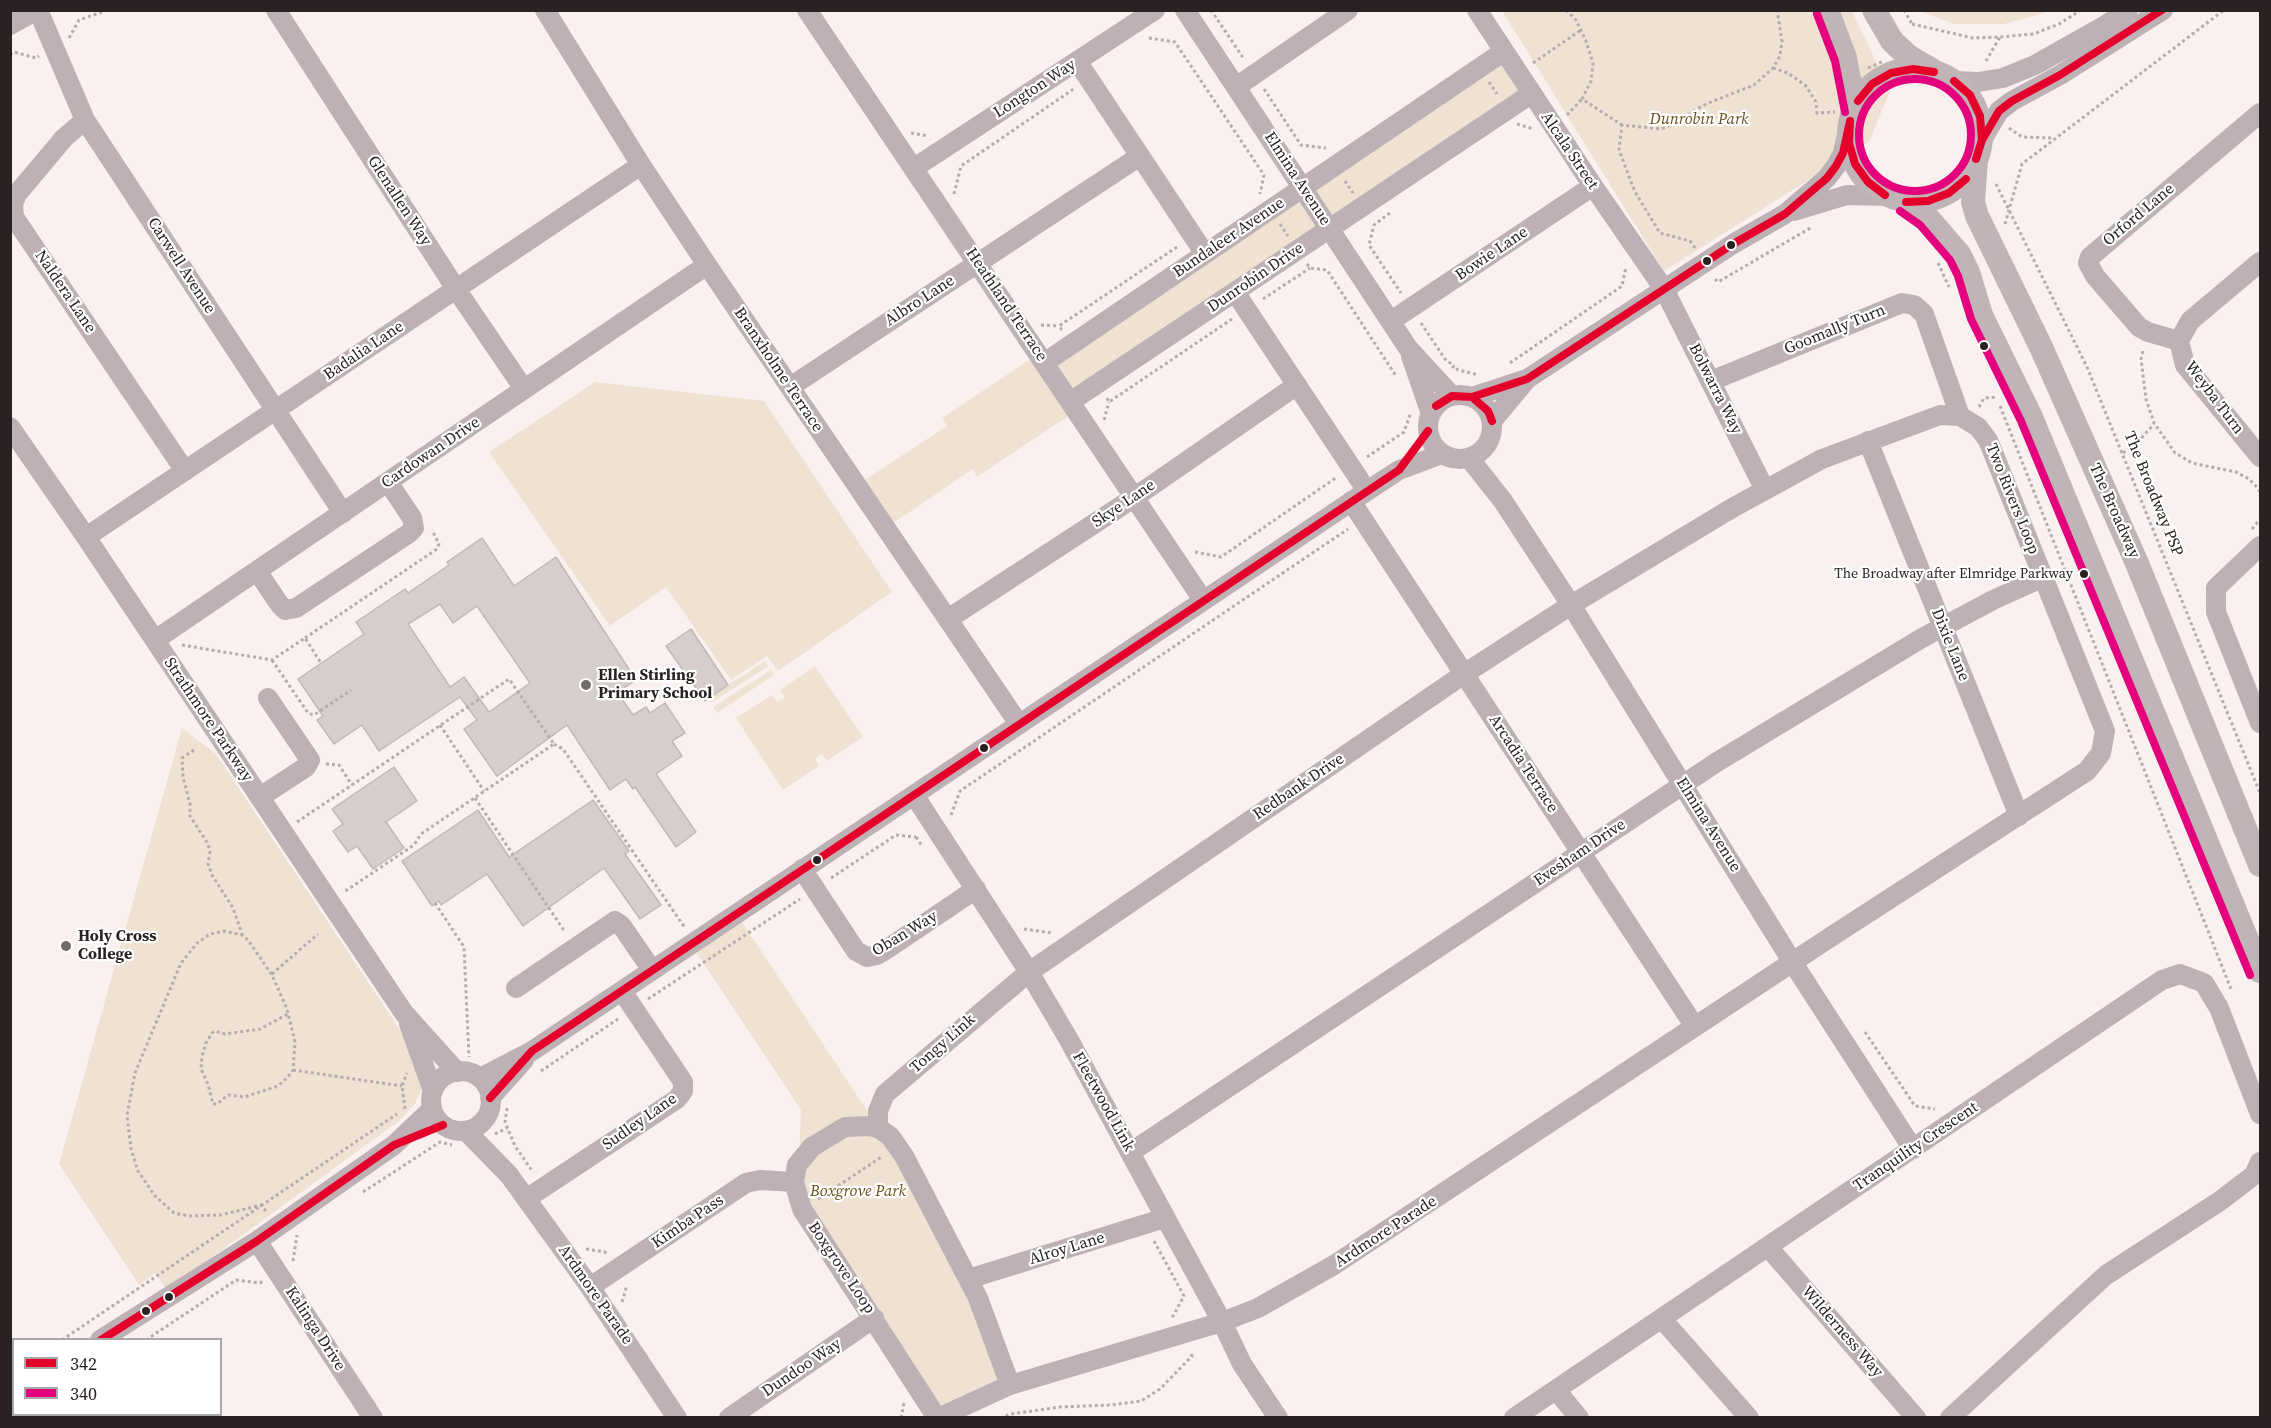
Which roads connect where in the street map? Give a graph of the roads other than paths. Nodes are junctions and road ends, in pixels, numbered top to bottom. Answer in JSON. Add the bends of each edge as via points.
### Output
{"nodes":[{"id":1,"x":37,"y":10,"type":"edge"},
{"id":2,"x":276,"y":10,"type":"edge"},
{"id":3,"x":545,"y":10,"type":"edge"},
{"id":4,"x":807,"y":10,"type":"edge"},
{"id":5,"x":1155,"y":10,"type":"edge"},
{"id":6,"x":1185,"y":10,"type":"edge"},
{"id":7,"x":1348,"y":10,"type":"edge"},
{"id":8,"x":1477,"y":10,"type":"edge"},
{"id":9,"x":1827,"y":10,"type":"edge"},
{"id":10,"x":1874,"y":10,"type":"edge"},
{"id":11,"x":2127,"y":10,"type":"edge"},
{"id":12,"x":2163,"y":10,"type":"edge"},
{"id":13,"x":10,"y":26,"type":"edge"},
{"id":14,"x":1503,"y":52,"type":"junction"},
{"id":15,"x":1077,"y":62,"type":"junction"},
{"id":16,"x":1946,"y":77,"type":"junction"},
{"id":17,"x":1236,"y":87,"type":"junction"},
{"id":18,"x":1531,"y":94,"type":"junction"},
{"id":19,"x":2260,"y":113,"type":"edge"},
{"id":20,"x":1848,"y":114,"type":"junction"},
{"id":21,"x":85,"y":120,"type":"junction"},
{"id":22,"x":1979,"y":149,"type":"junction"},
{"id":23,"x":1140,"y":156,"type":"junction"},
{"id":24,"x":641,"y":165,"type":"junction"},
{"id":25,"x":914,"y":168,"type":"junction"},
{"id":26,"x":1593,"y":186,"type":"junction"},
{"id":27,"x":1302,"y":188,"type":"junction"},
{"id":28,"x":1898,"y":199,"type":"junction"},
{"id":29,"x":1785,"y":214,"type":"junction"},
{"id":30,"x":1330,"y":228,"type":"junction"},
{"id":31,"x":1205,"y":254,"type":"junction"},
{"id":32,"x":2260,"y":262,"type":"edge"},
{"id":33,"x":978,"y":263,"type":"junction"},
{"id":34,"x":707,"y":265,"type":"junction"},
{"id":35,"x":456,"y":289,"type":"junction"},
{"id":36,"x":1664,"y":289,"type":"junction"},
{"id":37,"x":1235,"y":292,"type":"junction"},
{"id":38,"x":1391,"y":321,"type":"junction"},
{"id":39,"x":2179,"y":341,"type":"junction"},
{"id":40,"x":1044,"y":363,"type":"junction"},
{"id":41,"x":1527,"y":379,"type":"junction"},
{"id":42,"x":1711,"y":381,"type":"junction"},
{"id":43,"x":1429,"y":383,"type":"junction"},
{"id":44,"x":1297,"y":385,"type":"junction"},
{"id":45,"x":790,"y":387,"type":"junction"},
{"id":46,"x":524,"y":389,"type":"junction"},
{"id":47,"x":1452,"y":396,"type":"junction"},
{"id":48,"x":1472,"y":398,"type":"junction"},
{"id":49,"x":1070,"y":402,"type":"junction"},
{"id":50,"x":276,"y":410,"type":"junction"},
{"id":51,"x":1960,"y":416,"type":"junction"},
{"id":52,"x":1491,"y":421,"type":"junction"},
{"id":53,"x":1430,"y":423,"type":"junction"},
{"id":54,"x":10,"y":427,"type":"edge"},
{"id":55,"x":1868,"y":441,"type":"junction"},
{"id":56,"x":1477,"y":453,"type":"junction"},
{"id":57,"x":1442,"y":454,"type":"junction"},
{"id":58,"x":2260,"y":457,"type":"edge"},
{"id":59,"x":1399,"y":470,"type":"junction"},
{"id":60,"x":185,"y":471,"type":"junction"},
{"id":61,"x":388,"y":482,"type":"junction"},
{"id":62,"x":1765,"y":490,"type":"junction"},
{"id":63,"x":1359,"y":496,"type":"junction"},
{"id":64,"x":1135,"y":497,"type":"junction"},
{"id":65,"x":343,"y":513,"type":"junction"},
{"id":66,"x":87,"y":537,"type":"junction"},
{"id":67,"x":2260,"y":546,"type":"edge"},
{"id":68,"x":257,"y":571,"type":"junction"},
{"id":69,"x":2044,"y":577,"type":"junction"},
{"id":70,"x":1203,"y":600,"type":"junction"},
{"id":71,"x":1571,"y":605,"type":"junction"},
{"id":72,"x":948,"y":620,"type":"junction"},
{"id":73,"x":1942,"y":627,"type":"junction"},
{"id":74,"x":155,"y":640,"type":"junction"},
{"id":75,"x":1464,"y":675,"type":"junction"},
{"id":76,"x":268,"y":698,"type":"dead end"},
{"id":77,"x":2260,"y":723,"type":"edge"},
{"id":78,"x":1019,"y":724,"type":"junction"},
{"id":79,"x":1683,"y":785,"type":"junction"},
{"id":80,"x":914,"y":795,"type":"junction"},
{"id":81,"x":260,"y":797,"type":"junction"},
{"id":82,"x":2019,"y":816,"type":"junction"},
{"id":83,"x":1581,"y":853,"type":"junction"},
{"id":84,"x":2260,"y":865,"type":"edge"},
{"id":85,"x":802,"y":869,"type":"junction"},
{"id":86,"x":976,"y":889,"type":"junction"},
{"id":87,"x":1793,"y":963,"type":"junction"},
{"id":88,"x":652,"y":970,"type":"junction"},
{"id":89,"x":2260,"y":971,"type":"edge"},
{"id":90,"x":1029,"y":972,"type":"junction"},
{"id":91,"x":516,"y":988,"type":"dead end"},
{"id":92,"x":622,"y":990,"type":"junction"},
{"id":93,"x":404,"y":1013,"type":"junction"},
{"id":94,"x":1695,"y":1028,"type":"junction"},
{"id":95,"x":532,"y":1051,"type":"junction"},
{"id":96,"x":469,"y":1074,"type":"junction"},
{"id":97,"x":490,"y":1098,"type":"junction"},
{"id":98,"x":436,"y":1108,"type":"junction"},
{"id":99,"x":2260,"y":1114,"type":"edge"},
{"id":100,"x":494,"y":1128,"type":"junction"},
{"id":101,"x":878,"y":1128,"type":"junction"},
{"id":102,"x":462,"y":1138,"type":"junction"},
{"id":103,"x":1913,"y":1149,"type":"junction"},
{"id":104,"x":1131,"y":1152,"type":"junction"},
{"id":105,"x":2260,"y":1162,"type":"edge"},
{"id":106,"x":509,"y":1175,"type":"junction"},
{"id":107,"x":794,"y":1182,"type":"junction"},
{"id":108,"x":526,"y":1199,"type":"junction"},
{"id":109,"x":1165,"y":1218,"type":"junction"},
{"id":110,"x":257,"y":1241,"type":"junction"},
{"id":111,"x":1768,"y":1247,"type":"junction"},
{"id":112,"x":968,"y":1280,"type":"junction"},
{"id":113,"x":590,"y":1287,"type":"junction"},
{"id":114,"x":874,"y":1318,"type":"junction"},
{"id":115,"x":1662,"y":1319,"type":"junction"},
{"id":116,"x":1222,"y":1322,"type":"junction"},
{"id":117,"x":103,"y":1338,"type":"edge"},
{"id":118,"x":1010,"y":1385,"type":"junction"},
{"id":119,"x":1556,"y":1390,"type":"junction"},
{"id":120,"x":374,"y":1418,"type":"edge"},
{"id":121,"x":677,"y":1418,"type":"edge"},
{"id":122,"x":729,"y":1418,"type":"edge"},
{"id":123,"x":938,"y":1418,"type":"edge"},
{"id":124,"x":1278,"y":1418,"type":"edge"},
{"id":125,"x":1514,"y":1418,"type":"edge"},
{"id":126,"x":1579,"y":1418,"type":"edge"},
{"id":127,"x":1749,"y":1418,"type":"edge"},
{"id":128,"x":1916,"y":1418,"type":"edge"},
{"id":129,"x":1950,"y":1418,"type":"edge"}],
"edges":[{"from":1,"to":13,"type":"street"},
{"from":1,"to":21,"type":"street","name":"Carwell Avenue"},
{"from":2,"to":35,"type":"street","name":"Glenallen Way"},
{"from":3,"to":24,"type":"street","name":"Branxholme Terrace"},
{"from":4,"to":25,"type":"street","name":"Heathland Terrace"},
{"from":5,"to":15,"type":"street","name":"Longton Way"},
{"from":6,"to":17,"type":"street","name":"Elmina Avenue"},
{"from":7,"to":17,"type":"street"},
{"from":8,"to":14,"type":"street","name":"Alcala Street"},
{"from":9,"to":20,"type":"main road","via":[[1849,75]]},
{"from":10,"to":16,"type":"main road","via":[[1892,41]]},
{"from":11,"to":16,"type":"street","via":[[2035,65],[2003,78],[1978,82]]},
{"from":12,"to":22,"type":"street","via":[[2012,101],[1999,111]]},
{"from":14,"to":18,"type":"street","name":"Alcala Street"},
{"from":14,"to":27,"type":"street","name":"Bundaleer Avenue","via":[[1329,157]]},
{"from":15,"to":23,"type":"street"},
{"from":15,"to":25,"type":"street","name":"Longton Way"},
{"from":16,"to":20,"type":"main road","via":[[1913,69],[1891,73],[1872,84]]},
{"from":16,"to":22,"type":"main road","via":[[1970,95],[1980,116]]},
{"from":17,"to":27,"type":"street","name":"Elmina Avenue"},
{"from":18,"to":26,"type":"street","name":"Alcala Street"},
{"from":18,"to":30,"type":"street","name":"Dunrobin Drive"},
{"from":19,"to":39,"type":"street","name":"Orford Lane","via":[[2090,257],[2088,263],[2095,276],[2139,327]]},
{"from":20,"to":28,"type":"main road","via":[[1849,143],[1855,164],[1868,182]]},
{"from":20,"to":29,"type":"street","via":[[1843,153],[1836,166]]},
{"from":21,"to":50,"type":"street","name":"Carwell Avenue"},
{"from":21,"to":60,"type":"street","name":"Naldera Lane","via":[[64,138],[17,194],[14,217]]},
{"from":22,"to":28,"type":"main road","via":[[1965,180],[1948,194],[1928,201]]},
{"from":22,"to":84,"type":"main road","name":"The Broadway","via":[[1973,202],[1977,216],[2041,347],[2136,561]]},
{"from":23,"to":31,"type":"street"},
{"from":23,"to":33,"type":"street","name":"Albro Lane"},
{"from":24,"to":34,"type":"street","name":"Branxholme Terrace"},
{"from":24,"to":35,"type":"street","name":"Badalia Lane"},
{"from":25,"to":33,"type":"street","name":"Heathland Terrace"},
{"from":26,"to":36,"type":"street","name":"Alcala Street"},
{"from":26,"to":38,"type":"street","name":"Bowie Lane"},
{"from":27,"to":30,"type":"street","name":"Elmina Avenue"},
{"from":27,"to":31,"type":"street","name":"Bundaleer Avenue"},
{"from":28,"to":29,"type":"street","via":[[1847,195]]},
{"from":28,"to":89,"type":"main road","via":[[1930,220],[1959,254],[1968,273],[1981,315],[2031,417]]},
{"from":29,"to":36,"type":"street"},
{"from":30,"to":37,"type":"street","name":"Dunrobin Drive"},
{"from":30,"to":38,"type":"street","name":"Elmina Avenue"},
{"from":31,"to":40,"type":"street","name":"Bundaleer Avenue"},
{"from":32,"to":39,"type":"street","name":"Weyba Turn","via":[[2190,321]]},
{"from":33,"to":40,"type":"street","name":"Heathland Terrace"},
{"from":33,"to":45,"type":"street","name":"Albro Lane"},
{"from":34,"to":45,"type":"street","name":"Branxholme Terrace"},
{"from":34,"to":46,"type":"street","name":"Cardowan Drive"},
{"from":35,"to":46,"type":"street","name":"Glenallen Way"},
{"from":35,"to":50,"type":"street","name":"Badalia Lane"},
{"from":36,"to":41,"type":"street"},
{"from":36,"to":42,"type":"street","name":"Bolwarra Way"},
{"from":37,"to":44,"type":"street"},
{"from":37,"to":49,"type":"street","name":"Dunrobin Drive"},
{"from":38,"to":43,"type":"street","name":"Elmina Avenue"},
{"from":39,"to":58,"type":"street","name":"Weyba Turn","via":[[2185,365]]},
{"from":40,"to":49,"type":"street","name":"Heathland Terrace"},
{"from":41,"to":48,"type":"street"},
{"from":41,"to":52,"type":"street"},
{"from":42,"to":51,"type":"street","name":"Goomally Turn","via":[[1902,303],[1914,305],[1924,314]]},
{"from":42,"to":62,"type":"street","name":"Bolwarra Way"},
{"from":43,"to":47,"type":"street","name":"Elmina Avenue"},
{"from":43,"to":53,"type":"street","name":"Elmina Avenue"},
{"from":44,"to":63,"type":"street","via":[[1351,467]]},
{"from":44,"to":64,"type":"street","name":"Skye Lane"},
{"from":45,"to":72,"type":"street","name":"Branxholme Terrace"},
{"from":46,"to":61,"type":"street","name":"Cardowan Drive"},
{"from":47,"to":48,"type":"street"},
{"from":47,"to":53,"type":"street","via":[[1443,400]]},
{"from":48,"to":52,"type":"street","via":[[1488,411]]},
{"from":49,"to":64,"type":"street","name":"Heathland Terrace"},
{"from":50,"to":60,"type":"street","name":"Badalia Lane"},
{"from":50,"to":65,"type":"street","name":"Carwell Avenue"},
{"from":51,"to":55,"type":"street","via":[[1940,415]]},
{"from":51,"to":69,"type":"street","name":"Two Rivers Loop","via":[[1978,427],[1988,440]]},
{"from":52,"to":56,"type":"street","via":[[1490,440]]},
{"from":53,"to":57,"type":"street","via":[[1435,447]]},
{"from":53,"to":59,"type":"street"},
{"from":54,"to":66,"type":"street","name":"Strathmore Parkway"},
{"from":55,"to":62,"type":"street","via":[[1822,459]]},
{"from":55,"to":73,"type":"street","name":"Dixie Lane"},
{"from":56,"to":57,"type":"street","via":[[1460,459]]},
{"from":56,"to":71,"type":"street","name":"Elmina Avenue","via":[[1503,501]]},
{"from":57,"to":59,"type":"street"},
{"from":59,"to":63,"type":"street"},
{"from":60,"to":66,"type":"street","name":"Badalia Lane"},
{"from":61,"to":65,"type":"street","name":"Cardowan Drive"},
{"from":61,"to":68,"type":"street","via":[[412,518],[414,528],[408,534],[296,608],[285,610]]},
{"from":62,"to":71,"type":"street"},
{"from":63,"to":70,"type":"street"},
{"from":63,"to":75,"type":"street","name":"Arcadia Terrace","via":[[1363,519]]},
{"from":64,"to":70,"type":"street","name":"Heathland Terrace"},
{"from":64,"to":72,"type":"street","name":"Skye Lane"},
{"from":65,"to":68,"type":"street","name":"Cardowan Drive"},
{"from":66,"to":74,"type":"street","name":"Strathmore Parkway"},
{"from":67,"to":77,"type":"street","via":[[2216,588],[2216,612]]},
{"from":68,"to":74,"type":"street","name":"Cardowan Drive"},
{"from":69,"to":73,"type":"street","name":"Evesham Drive"},
{"from":69,"to":82,"type":"street","name":"Two Rivers Loop","via":[[2105,731],[2101,753],[2087,771]]},
{"from":70,"to":78,"type":"street"},
{"from":71,"to":75,"type":"street","name":"Redbank Drive"},
{"from":71,"to":79,"type":"street","name":"Elmina Avenue"},
{"from":72,"to":78,"type":"street","name":"Branxholme Terrace"},
{"from":73,"to":79,"type":"street","name":"Evesham Drive","via":[[1805,706]]},
{"from":73,"to":82,"type":"street","name":"Dixie Lane"},
{"from":74,"to":81,"type":"street","name":"Strathmore Parkway"},
{"from":75,"to":83,"type":"street","name":"Arcadia Terrace"},
{"from":75,"to":90,"type":"street","name":"Redbank Drive"},
{"from":76,"to":81,"type":"street","via":[[310,760]]},
{"from":78,"to":80,"type":"street"},
{"from":79,"to":83,"type":"street","name":"Evesham Drive"},
{"from":79,"to":87,"type":"street","name":"Elmina Avenue"},
{"from":80,"to":85,"type":"street"},
{"from":80,"to":86,"type":"street","name":"Fleetwood Link"},
{"from":81,"to":93,"type":"street","name":"Strathmore Parkway"},
{"from":82,"to":87,"type":"street","name":"Two Rivers Loop"},
{"from":83,"to":94,"type":"street","name":"Arcadia Terrace"},
{"from":83,"to":104,"type":"street","name":"Evesham Drive"},
{"from":85,"to":86,"type":"street","name":"Oban Way","via":[[856,951],[867,957],[877,956]]},
{"from":85,"to":88,"type":"street"},
{"from":86,"to":90,"type":"street","name":"Fleetwood Link"},
{"from":87,"to":94,"type":"street","name":"Ardmore Parade"},
{"from":87,"to":103,"type":"street","name":"Elmina Avenue"},
{"from":88,"to":91,"type":"street","via":[[615,921]]},
{"from":88,"to":92,"type":"street"},
{"from":90,"to":101,"type":"street","name":"Tongy Link","via":[[885,1094],[878,1111]]},
{"from":90,"to":104,"type":"street","name":"Fleetwood Link"},
{"from":92,"to":95,"type":"street"},
{"from":92,"to":108,"type":"street","name":"Sudley Lane","via":[[683,1082],[683,1091],[677,1099]]},
{"from":93,"to":96,"type":"street","name":"Strathmore Parkway"},
{"from":93,"to":98,"type":"street","name":"Strathmore Parkway"},
{"from":94,"to":116,"type":"street","name":"Ardmore Parade","via":[[1334,1265],[1258,1308]]},
{"from":95,"to":96,"type":"street"},
{"from":95,"to":97,"type":"street"},
{"from":96,"to":97,"type":"street","name":"Strathmore Parkway"},
{"from":96,"to":98,"type":"street","via":[[442,1078]]},
{"from":97,"to":100,"type":"street"},
{"from":98,"to":102,"type":"street"},
{"from":98,"to":110,"type":"street","via":[[394,1145]]},
{"from":99,"to":103,"type":"street","name":"Tranquility Crescent","via":[[2220,1008],[2204,983],[2180,974],[2162,980]]},
{"from":100,"to":102,"type":"street","via":[[472,1129]]},
{"from":100,"to":106,"type":"street","name":"Ardmore Parade"},
{"from":101,"to":107,"type":"street","via":[[845,1127],[828,1137],[797,1165]]},
{"from":101,"to":112,"type":"street","via":[[897,1147]]},
{"from":102,"to":106,"type":"street","name":"Ardmore Parade"},
{"from":103,"to":111,"type":"street","name":"Tranquility Crescent"},
{"from":104,"to":109,"type":"street","name":"Fleetwood Link"},
{"from":105,"to":129,"type":"street","via":[[2254,1175],[2220,1201],[2106,1275]]},
{"from":106,"to":108,"type":"street","name":"Ardmore Parade"},
{"from":107,"to":113,"type":"street","name":"Kimba Pass","via":[[746,1183]]},
{"from":107,"to":114,"type":"street","name":"Boxgrove Loop","via":[[802,1209]]},
{"from":108,"to":113,"type":"street","name":"Ardmore Parade"},
{"from":109,"to":112,"type":"street","name":"Alroy Lane"},
{"from":109,"to":116,"type":"street","name":"Fleetwood Link"},
{"from":110,"to":117,"type":"street"},
{"from":110,"to":120,"type":"street","name":"Kalinga Drive"},
{"from":111,"to":115,"type":"street","name":"Tranquility Crescent"},
{"from":111,"to":128,"type":"street","name":"Wilderness Way"},
{"from":112,"to":118,"type":"street"},
{"from":113,"to":121,"type":"street","name":"Ardmore Parade"},
{"from":114,"to":122,"type":"street","name":"Dundoo Way"},
{"from":114,"to":123,"type":"street","name":"Boxgrove Loop"},
{"from":115,"to":119,"type":"street","name":"Tranquility Crescent"},
{"from":115,"to":127,"type":"street"},
{"from":116,"to":118,"type":"street","name":"Ardmore Parade"},
{"from":116,"to":124,"type":"street","name":"Fleetwood Link","via":[[1242,1364]]},
{"from":118,"to":123,"type":"street","name":"Ardmore Parade"},
{"from":119,"to":125,"type":"street","name":"Tranquility Crescent"},
{"from":119,"to":126,"type":"street"}]}
